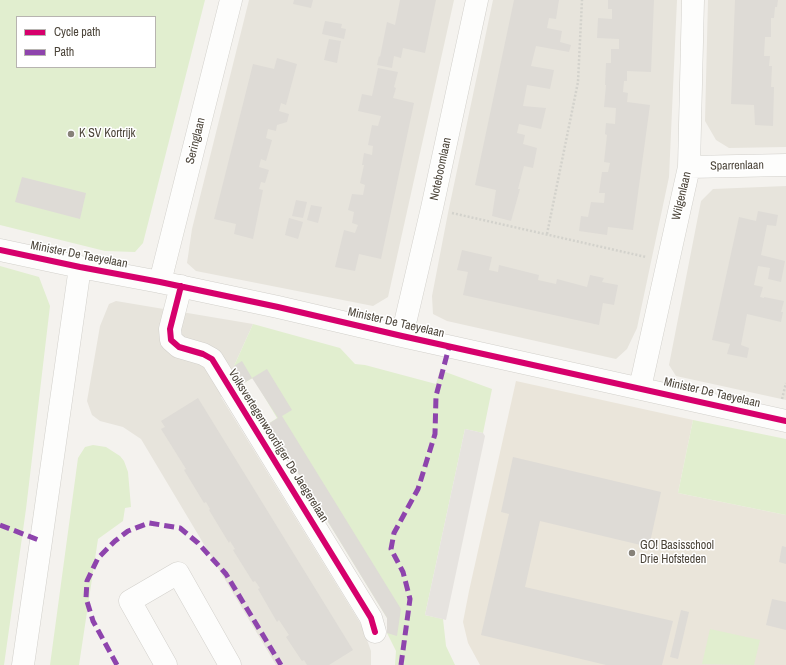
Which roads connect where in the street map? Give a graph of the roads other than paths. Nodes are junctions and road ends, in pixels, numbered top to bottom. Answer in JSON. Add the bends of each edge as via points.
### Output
{"nodes":[{"id":1,"x":231,"y":0,"type":"edge"},
{"id":2,"x":477,"y":0,"type":"edge"},
{"id":3,"x":693,"y":0,"type":"edge"},
{"id":4,"x":786,"y":165,"type":"edge"},
{"id":5,"x":689,"y":167,"type":"junction"},
{"id":6,"x":0,"y":250,"type":"edge"},
{"id":7,"x":80,"y":267,"type":"junction"},
{"id":8,"x":170,"y":284,"type":"junction"},
{"id":9,"x":402,"y":336,"type":"junction"},
{"id":10,"x":640,"y":388,"type":"junction"},
{"id":11,"x":786,"y":421,"type":"edge"},
{"id":12,"x":375,"y":632,"type":"dead end"},
{"id":13,"x":22,"y":665,"type":"edge"},
{"id":14,"x":166,"y":665,"type":"edge"},
{"id":15,"x":230,"y":665,"type":"edge"}],
"edges":[{"from":1,"to":8,"type":"street","name":"Seringlaan"},
{"from":2,"to":9,"type":"street","name":"Noteboomlaan"},
{"from":3,"to":5,"type":"street","name":"Wilgenlaan"},
{"from":4,"to":5,"type":"street","name":"Sparrenlaan"},
{"from":5,"to":10,"type":"street","name":"Wilgenlaan"},
{"from":6,"to":7,"type":"street","name":"Minister De Taeyelaan"},
{"from":7,"to":8,"type":"street","name":"Minister De Taeyelaan"},
{"from":7,"to":13,"type":"street"},
{"from":8,"to":9,"type":"street","name":"Minister De Taeyelaan"},
{"from":8,"to":12,"type":"street","name":"Volksvertegenwoordiger De Jaegerelaan","via":[[171,340],[179,347],[212,359],[371,618]]},
{"from":9,"to":10,"type":"street","name":"Minister De Taeyelaan"},
{"from":10,"to":11,"type":"street","name":"Minister De Taeyelaan"},
{"from":14,"to":15,"type":"street","via":[[130,601],[178,573]]}]}
